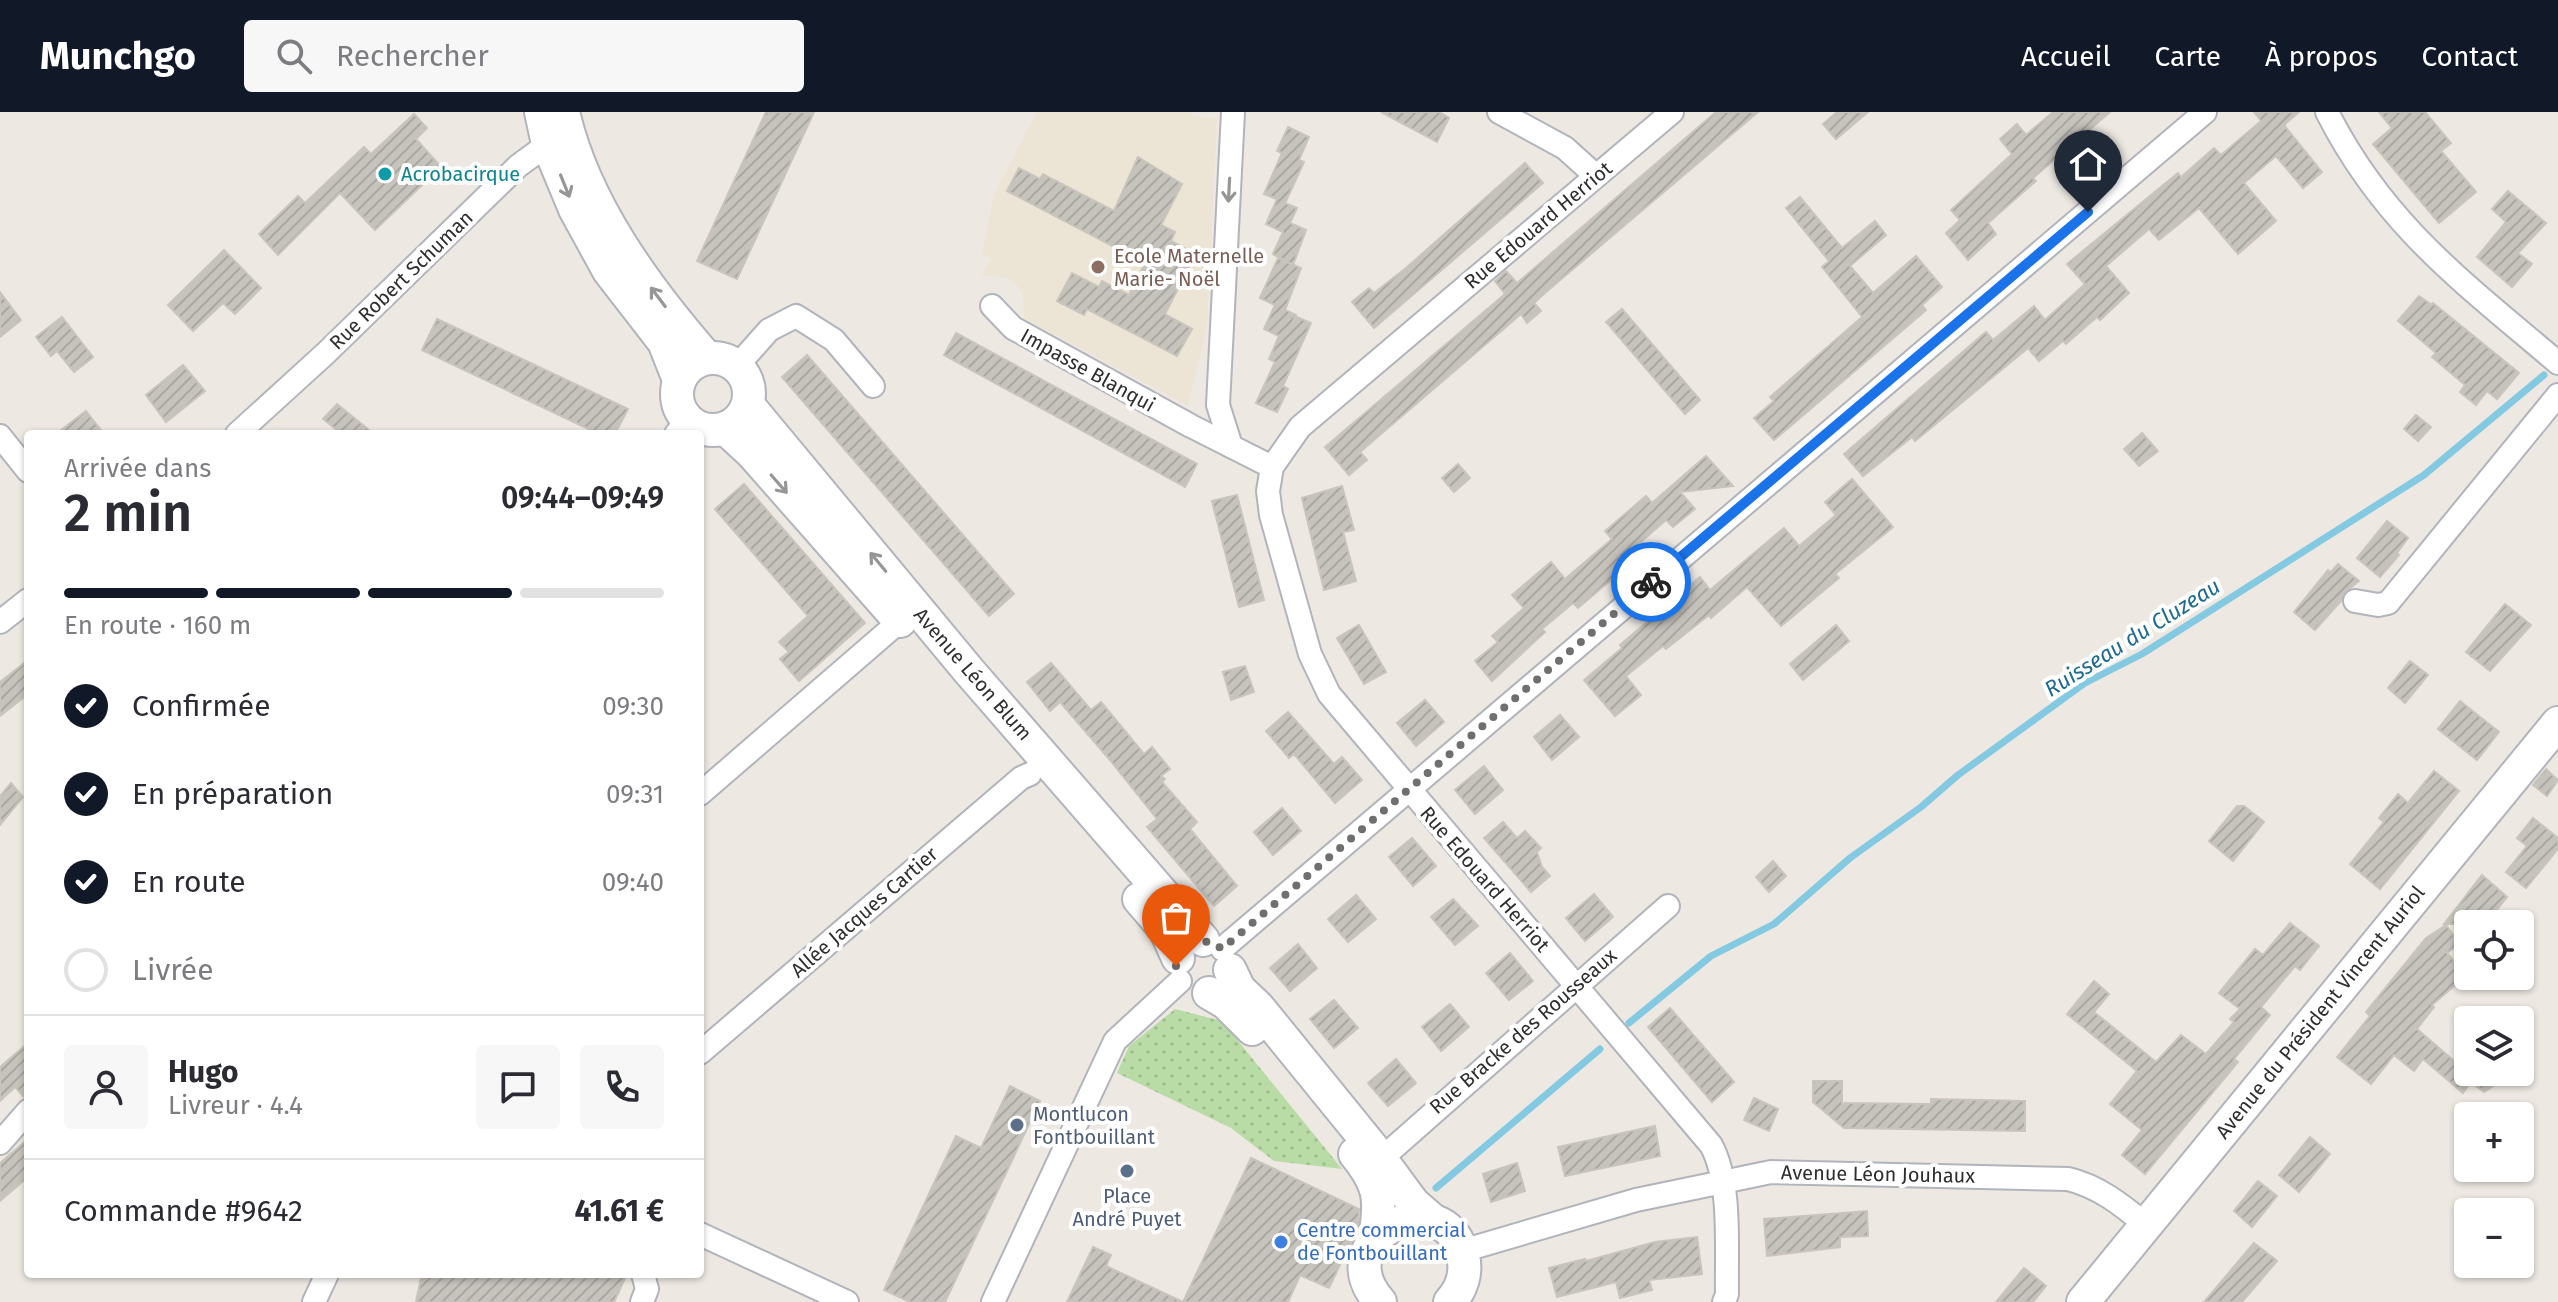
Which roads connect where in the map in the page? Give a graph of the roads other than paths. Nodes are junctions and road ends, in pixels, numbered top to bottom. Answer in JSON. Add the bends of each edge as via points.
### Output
{"nodes":[{"id":1,"x":541,"y":112,"type":"edge"},
{"id":2,"x":1233,"y":112,"type":"edge"},
{"id":3,"x":1499,"y":112,"type":"edge"},
{"id":4,"x":1672,"y":112,"type":"edge"},
{"id":5,"x":2205,"y":112,"type":"edge"},
{"id":6,"x":2327,"y":112,"type":"edge"},
{"id":7,"x":559,"y":129,"type":"edge"},
{"id":8,"x":1596,"y":176,"type":"junction"},
{"id":9,"x":992,"y":306,"type":"dead end"},
{"id":10,"x":722,"y":362,"type":"junction"},
{"id":11,"x":2558,"y":363,"type":"edge"},
{"id":12,"x":679,"y":380,"type":"junction"},
{"id":13,"x":873,"y":386,"type":"dead end"},
{"id":14,"x":2558,"y":395,"type":"edge"},
{"id":15,"x":748,"y":405,"type":"junction"},
{"id":16,"x":1218,"y":405,"type":"junction"},
{"id":17,"x":1191,"y":426,"type":"junction"},
{"id":18,"x":682,"y":427,"type":"edge"},
{"id":19,"x":725,"y":428,"type":"junction"},
{"id":20,"x":241,"y":430,"type":"edge"},
{"id":21,"x":0,"y":436,"type":"edge"},
{"id":22,"x":1231,"y":446,"type":"junction"},
{"id":23,"x":24,"y":466,"type":"edge"},
{"id":24,"x":1272,"y":467,"type":"junction"},
{"id":25,"x":2355,"y":601,"type":"dead end"},
{"id":26,"x":24,"y":604,"type":"edge"},
{"id":27,"x":900,"y":621,"type":"junction"},
{"id":28,"x":0,"y":622,"type":"edge"},
{"id":29,"x":2558,"y":723,"type":"edge"},
{"id":30,"x":1030,"y":774,"type":"junction"},
{"id":31,"x":1407,"y":790,"type":"junction"},
{"id":32,"x":704,"y":791,"type":"edge"},
{"id":33,"x":1668,"y":906,"type":"dead end"},
{"id":34,"x":1204,"y":965,"type":"junction"},
{"id":35,"x":1577,"y":984,"type":"junction"},
{"id":36,"x":704,"y":1050,"type":"edge"},
{"id":37,"x":16,"y":1115,"type":"edge"},
{"id":38,"x":0,"y":1143,"type":"edge"},
{"id":39,"x":1381,"y":1159,"type":"junction"},
{"id":40,"x":1722,"y":1184,"type":"junction"},
{"id":41,"x":1436,"y":1223,"type":"junction"},
{"id":42,"x":2146,"y":1225,"type":"junction"},
{"id":43,"x":704,"y":1236,"type":"edge"},
{"id":44,"x":1375,"y":1239,"type":"junction"},
{"id":45,"x":1462,"y":1251,"type":"junction"},
{"id":46,"x":325,"y":1278,"type":"edge"},
{"id":47,"x":644,"y":1278,"type":"edge"},
{"id":48,"x":1454,"y":1300,"type":"edge"},
{"id":49,"x":1378,"y":1301,"type":"edge"},
{"id":50,"x":314,"y":1302,"type":"edge"},
{"id":51,"x":642,"y":1302,"type":"edge"},
{"id":52,"x":847,"y":1302,"type":"edge"},
{"id":53,"x":993,"y":1302,"type":"edge"},
{"id":54,"x":1724,"y":1302,"type":"edge"},
{"id":55,"x":2083,"y":1302,"type":"edge"}],
"edges":[{"from":1,"to":7,"type":"main road","name":"Avenue Léon Blum"},
{"from":2,"to":16,"type":"street","one_way":true},
{"from":3,"to":8,"type":"street","via":[[1565,148]]},
{"from":4,"to":8,"type":"street","name":"Rue Edouard Herriot"},
{"from":5,"to":31,"type":"street"},
{"from":6,"to":11,"type":"street","via":[[2347,152],[2406,229]]},
{"from":10,"to":7,"type":"main road","name":"Avenue Léon Blum","one_way":true,"via":[[681,328],[633,263]]},
{"from":7,"to":12,"type":"main road","name":"Avenue Léon Blum","one_way":true,"via":[[575,209],[609,271],[664,342]]},
{"from":7,"to":20,"type":"street","name":"Rue Robert Schuman"},
{"from":8,"to":24,"type":"street","name":"Rue Edouard Herriot","via":[[1300,427]]},
{"from":9,"to":17,"type":"street","name":"Impasse Blanqui","via":[[1013,328]]},
{"from":10,"to":12,"type":"main road","via":[[685,369]]},
{"from":10,"to":13,"type":"street","via":[[796,316],[834,340]]},
{"from":10,"to":15,"type":"main road","name":"Avenue Léon Blum","via":[[748,384]]},
{"from":12,"to":18,"type":"main road","name":"Avenue Léon Blum"},
{"from":14,"to":25,"type":"street","via":[[2388,603]]},
{"from":15,"to":19,"type":"main road"},
{"from":34,"to":15,"type":"main road","name":"Avenue Léon Blum","one_way":true},
{"from":16,"to":17,"type":"street"},
{"from":16,"to":22,"type":"street"},
{"from":17,"to":22,"type":"street","name":"Impasse Blanqui"},
{"from":18,"to":19,"type":"main road","name":"Avenue Léon Blum"},
{"from":19,"to":27,"type":"main road","name":"Avenue Léon Blum","one_way":true},
{"from":21,"to":23,"type":"street"},
{"from":22,"to":24,"type":"street","name":"Impasse Blanqui"},
{"from":24,"to":31,"type":"street","name":"Rue Edouard Herriot","via":[[1271,515],[1310,654],[1329,694]]},
{"from":26,"to":28,"type":"street"},
{"from":27,"to":30,"type":"main road","name":"Avenue Léon Blum"},
{"from":27,"to":32,"type":"street"},
{"from":29,"to":42,"type":"main road","name":"Avenue du Président Vincent Auriol"},
{"from":30,"to":34,"type":"main road","name":"Avenue Léon Blum","via":[[1165,929]]},
{"from":30,"to":36,"type":"street","name":"Allée Jacques Cartier"},
{"from":31,"to":34,"type":"street"},
{"from":31,"to":35,"type":"street","name":"Rue Edouard Herriot"},
{"from":33,"to":35,"type":"street","name":"Rue Bracke des Rousseaux"},
{"from":34,"to":39,"type":"main road","name":"Avenue Léon Blum","via":[[1258,1007]]},
{"from":34,"to":44,"type":"main road","name":"Avenue Léon Blum","via":[[1226,1003],[1374,1183],[1380,1203]]},
{"from":34,"to":53,"type":"street","via":[[1115,1041]]},
{"from":35,"to":39,"type":"street","name":"Rue Bracke des Rousseaux"},
{"from":35,"to":40,"type":"street","name":"Rue Edouard Herriot","via":[[1711,1145]]},
{"from":37,"to":38,"type":"street"},
{"from":39,"to":41,"type":"main road","name":"Avenue Léon Blum","via":[[1413,1203]]},
{"from":40,"to":42,"type":"street","name":"Avenue Léon Jouhaux","via":[[1771,1172],[2068,1179],[2086,1183]]},
{"from":40,"to":45,"type":"street","name":"Avenue Léon Jouhaux","via":[[1636,1200]]},
{"from":40,"to":54,"type":"street","name":"Rue Edouard Herriot"},
{"from":41,"to":44,"type":"main road","via":[[1402,1220]]},
{"from":41,"to":45,"type":"main road","name":"Avenue Léon Blum"},
{"from":42,"to":55,"type":"main road","name":"Avenue du Président Vincent Auriol"},
{"from":43,"to":52,"type":"street"},
{"from":44,"to":49,"type":"main road","name":"Avenue Léon Blum","via":[[1365,1270]]},
{"from":45,"to":48,"type":"main road","via":[[1463,1282]]},
{"from":46,"to":50,"type":"street"},
{"from":47,"to":51,"type":"street"}]}
